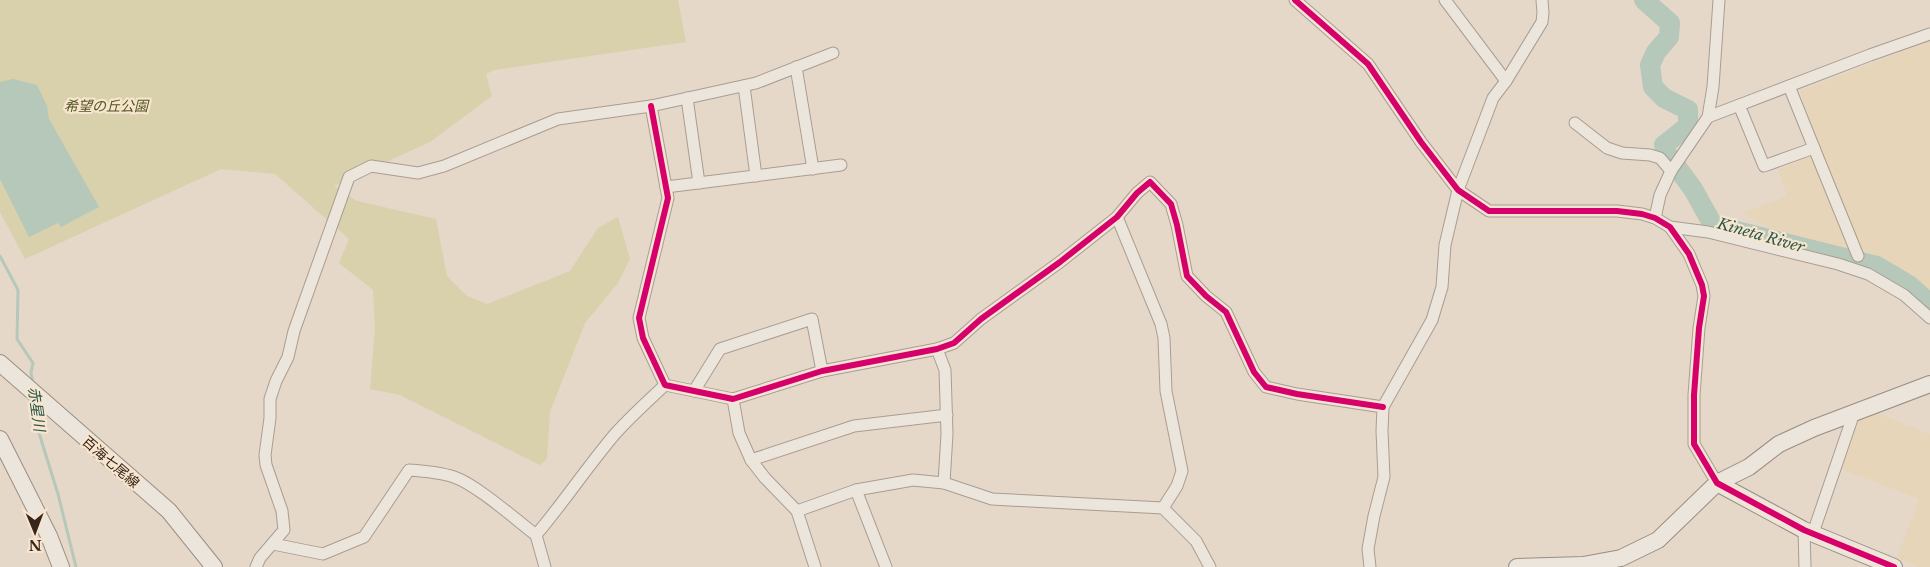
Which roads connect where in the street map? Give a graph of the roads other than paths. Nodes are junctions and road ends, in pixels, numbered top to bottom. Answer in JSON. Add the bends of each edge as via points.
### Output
{"nodes":[{"id":1,"x":1295,"y":0,"type":"edge"},
{"id":2,"x":1445,"y":0,"type":"edge"},
{"id":3,"x":1542,"y":0,"type":"edge"},
{"id":4,"x":1719,"y":0,"type":"edge"},
{"id":5,"x":1930,"y":34,"type":"edge"},
{"id":6,"x":833,"y":53,"type":"dead end"},
{"id":7,"x":796,"y":67,"type":"junction"},
{"id":8,"x":1506,"y":81,"type":"junction"},
{"id":9,"x":744,"y":86,"type":"junction"},
{"id":10,"x":1789,"y":86,"type":"junction"},
{"id":11,"x":687,"y":98,"type":"junction"},
{"id":12,"x":1740,"y":105,"type":"junction"},
{"id":13,"x":652,"y":106,"type":"junction"},
{"id":14,"x":1708,"y":117,"type":"junction"},
{"id":15,"x":1575,"y":123,"type":"dead end"},
{"id":16,"x":1814,"y":148,"type":"junction"},
{"id":17,"x":841,"y":165,"type":"dead end"},
{"id":18,"x":1674,"y":166,"type":"junction"},
{"id":19,"x":813,"y":169,"type":"junction"},
{"id":20,"x":756,"y":176,"type":"junction"},
{"id":21,"x":699,"y":183,"type":"junction"},
{"id":22,"x":666,"y":187,"type":"junction"},
{"id":23,"x":1458,"y":190,"type":"junction"},
{"id":24,"x":1117,"y":216,"type":"junction"},
{"id":25,"x":1655,"y":218,"type":"junction"},
{"id":26,"x":1670,"y":227,"type":"junction"},
{"id":27,"x":1858,"y":256,"type":"dead end"},
{"id":28,"x":1930,"y":318,"type":"edge"},
{"id":29,"x":937,"y":349,"type":"junction"},
{"id":30,"x":0,"y":363,"type":"edge"},
{"id":31,"x":822,"y":371,"type":"junction"},
{"id":32,"x":1930,"y":384,"type":"edge"},
{"id":33,"x":664,"y":385,"type":"junction"},
{"id":34,"x":694,"y":391,"type":"junction"},
{"id":35,"x":734,"y":399,"type":"junction"},
{"id":36,"x":1383,"y":407,"type":"junction"},
{"id":37,"x":1854,"y":413,"type":"junction"},
{"id":38,"x":947,"y":415,"type":"junction"},
{"id":39,"x":0,"y":439,"type":"edge"},
{"id":40,"x":751,"y":460,"type":"junction"},
{"id":41,"x":944,"y":483,"type":"junction"},
{"id":42,"x":1717,"y":483,"type":"junction"},
{"id":43,"x":856,"y":490,"type":"junction"},
{"id":44,"x":1163,"y":508,"type":"junction"},
{"id":45,"x":797,"y":511,"type":"junction"},
{"id":46,"x":1808,"y":531,"type":"junction"},
{"id":47,"x":536,"y":535,"type":"junction"},
{"id":48,"x":273,"y":544,"type":"junction"},
{"id":49,"x":1583,"y":566,"type":"edge"},
{"id":50,"x":61,"y":567,"type":"edge"},
{"id":51,"x":214,"y":567,"type":"edge"},
{"id":52,"x":256,"y":567,"type":"edge"},
{"id":53,"x":545,"y":567,"type":"edge"},
{"id":54,"x":815,"y":567,"type":"edge"},
{"id":55,"x":886,"y":567,"type":"edge"},
{"id":56,"x":1210,"y":567,"type":"edge"},
{"id":57,"x":1370,"y":567,"type":"edge"},
{"id":58,"x":1517,"y":567,"type":"edge"},
{"id":59,"x":1805,"y":567,"type":"edge"},
{"id":60,"x":1892,"y":567,"type":"edge"}],
"edges":[{"from":1,"to":23,"type":"street","via":[[1368,64]]},
{"from":2,"to":8,"type":"street"},
{"from":3,"to":8,"type":"street","via":[[1542,22]]},
{"from":4,"to":14,"type":"street"},
{"from":5,"to":10,"type":"street"},
{"from":6,"to":7,"type":"street"},
{"from":7,"to":9,"type":"street"},
{"from":7,"to":19,"type":"street"},
{"from":8,"to":23,"type":"street","via":[[1493,98]]},
{"from":9,"to":11,"type":"street"},
{"from":9,"to":20,"type":"street"},
{"from":10,"to":12,"type":"street"},
{"from":10,"to":16,"type":"street"},
{"from":11,"to":13,"type":"street"},
{"from":11,"to":21,"type":"street"},
{"from":12,"to":14,"type":"street"},
{"from":12,"to":16,"type":"street","via":[[1764,166]]},
{"from":13,"to":22,"type":"street"},
{"from":13,"to":48,"type":"street","via":[[558,119],[444,166],[418,173],[371,166],[349,177],[288,356],[270,399],[266,460],[282,511],[284,530]]},
{"from":14,"to":18,"type":"street"},
{"from":15,"to":18,"type":"street","via":[[1607,148],[1622,153],[1650,155]]},
{"from":16,"to":27,"type":"street"},
{"from":17,"to":19,"type":"street"},
{"from":18,"to":25,"type":"street","via":[[1660,196]]},
{"from":19,"to":20,"type":"street"},
{"from":20,"to":21,"type":"street"},
{"from":21,"to":22,"type":"street"},
{"from":22,"to":33,"type":"street","via":[[668,198],[639,318],[643,338]]},
{"from":23,"to":25,"type":"street","via":[[1489,211],[1617,211]]},
{"from":23,"to":36,"type":"street","via":[[1445,245],[1442,287],[1432,320]]},
{"from":24,"to":29,"type":"street","via":[[954,343]]},
{"from":24,"to":36,"type":"street","via":[[1150,182],[1171,204],[1188,276],[1226,312],[1254,372],[1266,387]]},
{"from":24,"to":44,"type":"street","via":[[1164,338],[1166,391],[1182,471]]},
{"from":25,"to":26,"type":"street"},
{"from":26,"to":28,"type":"street","via":[[1708,232],[1868,274],[1904,295]]},
{"from":26,"to":42,"type":"street","via":[[1690,254],[1702,285],[1704,296],[1694,386],[1694,444]]},
{"from":29,"to":31,"type":"street"},
{"from":29,"to":38,"type":"street","via":[[945,370]]},
{"from":30,"to":51,"type":"street","name":"百海七尾線","via":[[169,512]]},
{"from":31,"to":34,"type":"street","via":[[812,319],[720,349]]},
{"from":31,"to":35,"type":"street"},
{"from":32,"to":37,"type":"street"},
{"from":33,"to":34,"type":"street"},
{"from":33,"to":47,"type":"street","via":[[616,432]]},
{"from":34,"to":35,"type":"street"},
{"from":35,"to":40,"type":"street","via":[[738,433]]},
{"from":36,"to":57,"type":"street","via":[[1384,477],[1368,549]]},
{"from":37,"to":42,"type":"street","via":[[1779,444],[1749,467]]},
{"from":37,"to":46,"type":"street"},
{"from":38,"to":40,"type":"street","via":[[854,426]]},
{"from":38,"to":41,"type":"street"},
{"from":39,"to":50,"type":"street","via":[[49,536]]},
{"from":40,"to":45,"type":"street"},
{"from":41,"to":43,"type":"street","via":[[913,480]]},
{"from":41,"to":44,"type":"street","via":[[992,499]]},
{"from":42,"to":46,"type":"street"},
{"from":42,"to":49,"type":"street","via":[[1658,540],[1621,558]]},
{"from":43,"to":45,"type":"street"},
{"from":43,"to":55,"type":"street"},
{"from":44,"to":56,"type":"street","via":[[1196,541]]},
{"from":45,"to":54,"type":"street"},
{"from":46,"to":59,"type":"street"},
{"from":46,"to":60,"type":"street"},
{"from":47,"to":48,"type":"street","via":[[463,481],[432,471],[409,470],[364,537],[324,554]]},
{"from":47,"to":53,"type":"street"},
{"from":48,"to":52,"type":"street"},
{"from":49,"to":58,"type":"street"}]}
